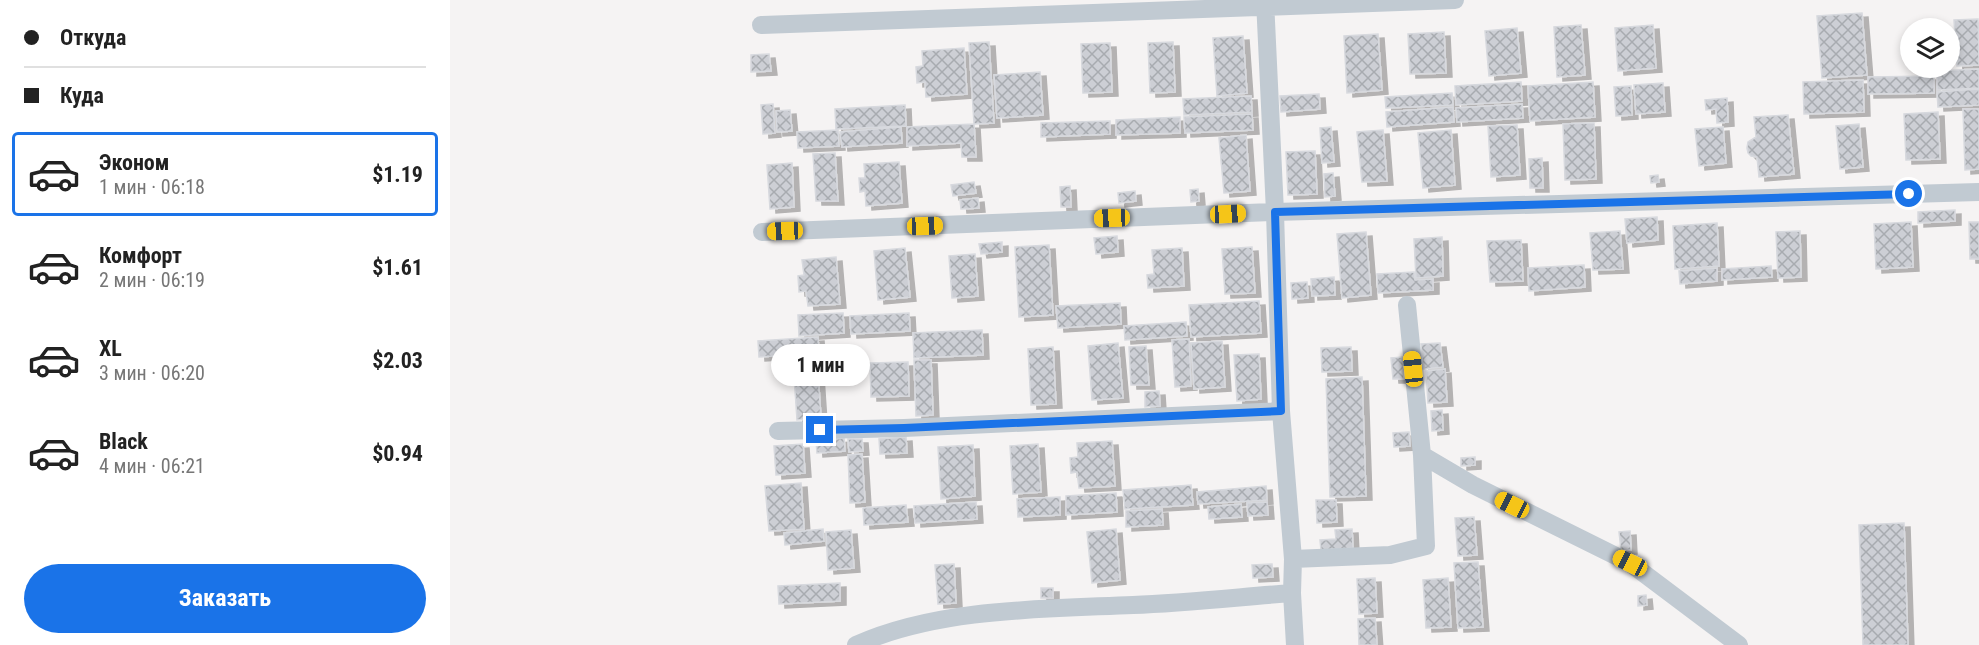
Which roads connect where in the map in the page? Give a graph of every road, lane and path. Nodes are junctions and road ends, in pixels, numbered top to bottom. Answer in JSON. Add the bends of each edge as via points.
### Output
{"nodes":[{"id":1,"x":1455,"y":0,"type":"edge"},
{"id":2,"x":1265,"y":3,"type":"edge"},
{"id":3,"x":761,"y":25,"type":"dead end"},
{"id":4,"x":1979,"y":192,"type":"edge"},
{"id":5,"x":1275,"y":212,"type":"junction"},
{"id":6,"x":762,"y":232,"type":"dead end"},
{"id":7,"x":1407,"y":305,"type":"dead end"},
{"id":8,"x":1281,"y":411,"type":"junction"},
{"id":9,"x":778,"y":431,"type":"dead end"},
{"id":10,"x":1422,"y":455,"type":"junction"},
{"id":11,"x":1293,"y":558,"type":"junction"},
{"id":12,"x":1292,"y":593,"type":"junction"},
{"id":13,"x":856,"y":645,"type":"edge"},
{"id":14,"x":1295,"y":645,"type":"edge"},
{"id":15,"x":1739,"y":645,"type":"edge"}],
"edges":[{"from":1,"to":2,"type":"street"},
{"from":2,"to":3,"type":"street"},
{"from":2,"to":5,"type":"street"},
{"from":4,"to":5,"type":"street"},
{"from":5,"to":6,"type":"street"},
{"from":5,"to":8,"type":"street"},
{"from":7,"to":10,"type":"street"},
{"from":8,"to":9,"type":"street"},
{"from":8,"to":11,"type":"street"},
{"from":10,"to":11,"type":"street","via":[[1426,546],[1390,555]]},
{"from":10,"to":15,"type":"street","via":[[1473,486],[1630,563]]},
{"from":11,"to":12,"type":"street"},
{"from":12,"to":13,"type":"street","via":[[975,615],[920,623]]},
{"from":12,"to":14,"type":"street"}]}
